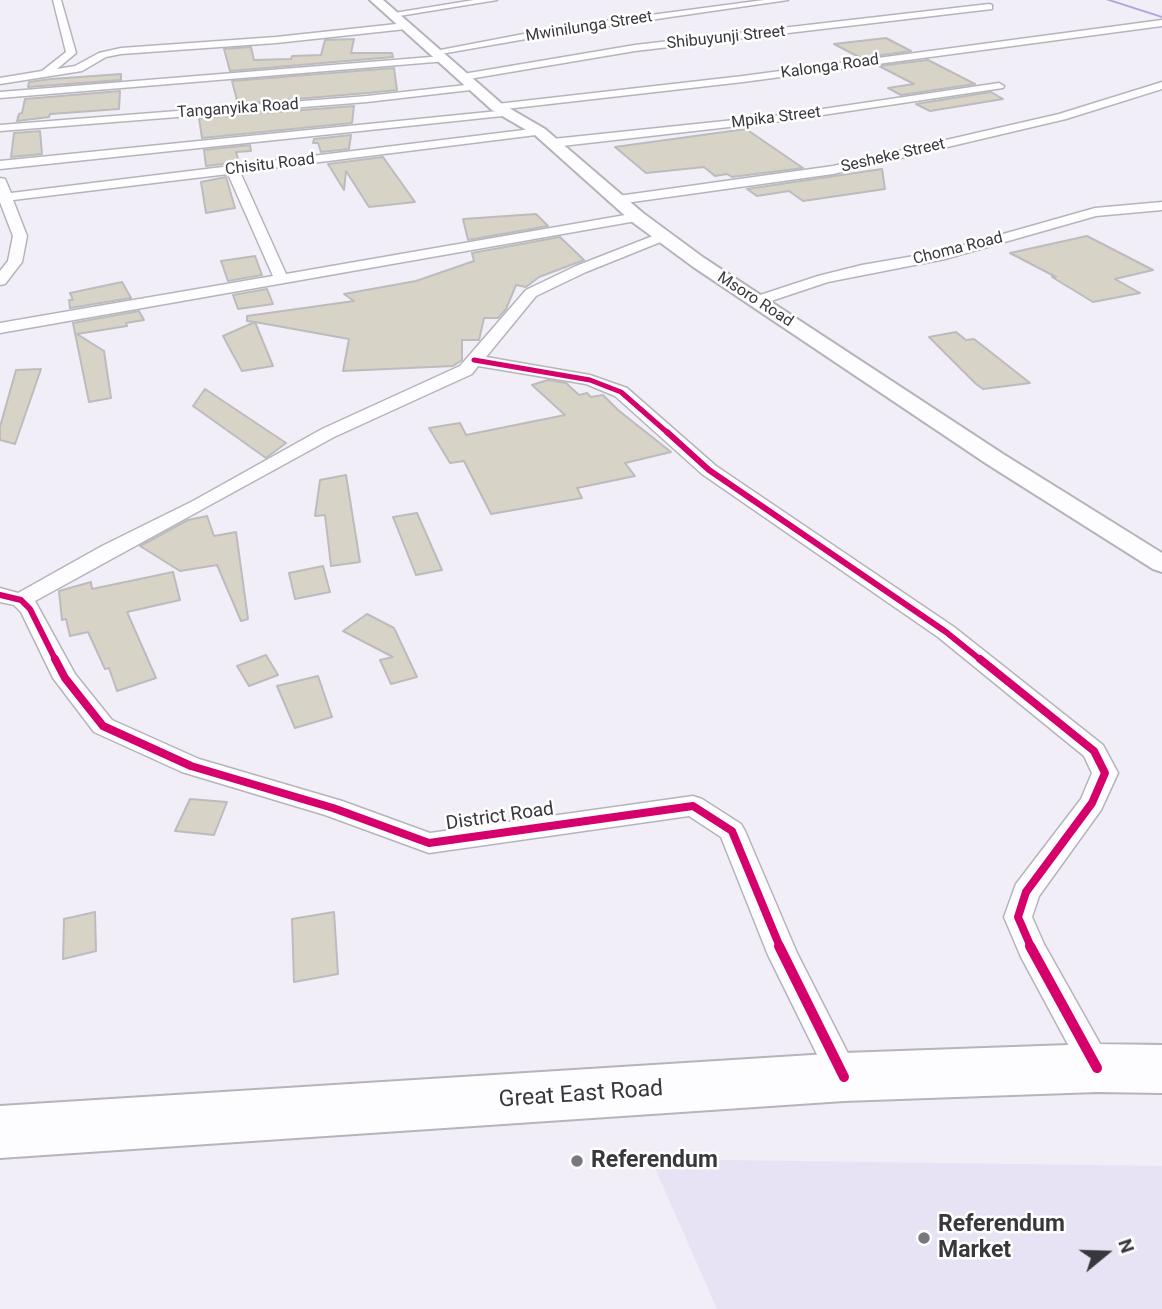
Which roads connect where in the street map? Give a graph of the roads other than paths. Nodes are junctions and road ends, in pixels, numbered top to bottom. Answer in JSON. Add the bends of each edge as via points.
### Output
{"nodes":[{"id":1,"x":57,"y":0,"type":"edge"},
{"id":2,"x":376,"y":0,"type":"edge"},
{"id":3,"x":493,"y":0,"type":"edge"},
{"id":4,"x":784,"y":0,"type":"edge"},
{"id":5,"x":989,"y":6,"type":"dead end"},
{"id":6,"x":399,"y":20,"type":"junction"},
{"id":7,"x":1162,"y":23,"type":"edge"},
{"id":8,"x":439,"y":56,"type":"junction"},
{"id":9,"x":47,"y":72,"type":"junction"},
{"id":10,"x":0,"y":81,"type":"edge"},
{"id":11,"x":469,"y":82,"type":"junction"},
{"id":12,"x":1162,"y":85,"type":"edge"},
{"id":13,"x":999,"y":86,"type":"dead end"},
{"id":14,"x":0,"y":95,"type":"edge"},
{"id":15,"x":502,"y":110,"type":"junction"},
{"id":16,"x":0,"y":128,"type":"edge"},
{"id":17,"x":547,"y":137,"type":"junction"},
{"id":18,"x":0,"y":165,"type":"edge"},
{"id":19,"x":232,"y":169,"type":"junction"},
{"id":20,"x":0,"y":182,"type":"edge"},
{"id":21,"x":3,"y":198,"type":"edge"},
{"id":22,"x":618,"y":200,"type":"junction"},
{"id":23,"x":1162,"y":206,"type":"edge"},
{"id":24,"x":637,"y":217,"type":"junction"},
{"id":25,"x":663,"y":236,"type":"junction"},
{"id":26,"x":282,"y":280,"type":"junction"},
{"id":27,"x":0,"y":281,"type":"edge"},
{"id":28,"x":756,"y":301,"type":"junction"},
{"id":29,"x":0,"y":328,"type":"edge"},
{"id":30,"x":474,"y":360,"type":"junction"},
{"id":31,"x":1162,"y":564,"type":"edge"},
{"id":32,"x":11,"y":597,"type":"edge"},
{"id":33,"x":1097,"y":1068,"type":"junction"},
{"id":34,"x":1162,"y":1069,"type":"edge"},
{"id":35,"x":844,"y":1077,"type":"junction"},
{"id":36,"x":0,"y":1132,"type":"edge"}],
"edges":[{"from":1,"to":9,"type":"street","via":[[71,53]]},
{"from":2,"to":6,"type":"street","name":"Msoro Road"},
{"from":3,"to":6,"type":"street"},
{"from":4,"to":8,"type":"street","name":"Mwinilunga Street","via":[[560,30]]},
{"from":5,"to":11,"type":"street","name":"Shibuyunji Street","via":[[635,48]]},
{"from":6,"to":8,"type":"street","name":"Msoro Road"},
{"from":6,"to":9,"type":"street","via":[[276,40],[121,51],[78,68]]},
{"from":7,"to":15,"type":"street","name":"Kalonga Road"},
{"from":8,"to":11,"type":"street","name":"Msoro Road"},
{"from":8,"to":14,"type":"street"},
{"from":9,"to":10,"type":"street"},
{"from":11,"to":15,"type":"street","name":"Msoro Road"},
{"from":11,"to":16,"type":"street","name":"Tanganyika Road","via":[[367,99]]},
{"from":12,"to":22,"type":"street","name":"Sesheke Street","via":[[1062,117],[833,170]]},
{"from":13,"to":17,"type":"street","name":"Mpika Street","via":[[782,118]]},
{"from":15,"to":17,"type":"street","name":"Msoro Road"},
{"from":15,"to":18,"type":"street","name":"Kalonga Road"},
{"from":17,"to":19,"type":"street","name":"Chisitu Road"},
{"from":17,"to":22,"type":"street","name":"Msoro Road"},
{"from":19,"to":21,"type":"street","name":"Chisitu Road"},
{"from":19,"to":26,"type":"street"},
{"from":20,"to":21,"type":"street"},
{"from":21,"to":27,"type":"street","via":[[20,236],[15,262]]},
{"from":22,"to":24,"type":"street","name":"Msoro Road"},
{"from":23,"to":28,"type":"street","name":"Choma Road","via":[[1095,212],[945,255],[849,273]]},
{"from":24,"to":25,"type":"street","name":"Msoro Road"},
{"from":24,"to":26,"type":"street"},
{"from":25,"to":28,"type":"street","name":"Msoro Road"},
{"from":25,"to":30,"type":"street","via":[[531,293]]},
{"from":26,"to":29,"type":"street"},
{"from":28,"to":31,"type":"street","name":"Msoro Road"},
{"from":30,"to":32,"type":"street","via":[[455,376],[328,433],[200,505]]},
{"from":30,"to":33,"type":"street","via":[[590,380],[621,392],[709,470],[946,632],[1094,751],[1105,773],[1092,803],[1026,892],[1018,917]]},
{"from":32,"to":35,"type":"street","name":"District Road","via":[[48,641],[65,678],[103,726],[191,766],[333,808],[429,843],[693,806],[732,831],[783,955]]},
{"from":33,"to":34,"type":"highway","name":"Great East Road"},
{"from":33,"to":35,"type":"highway","name":"Great East Road"},
{"from":35,"to":36,"type":"highway","name":"Great East Road"}]}
